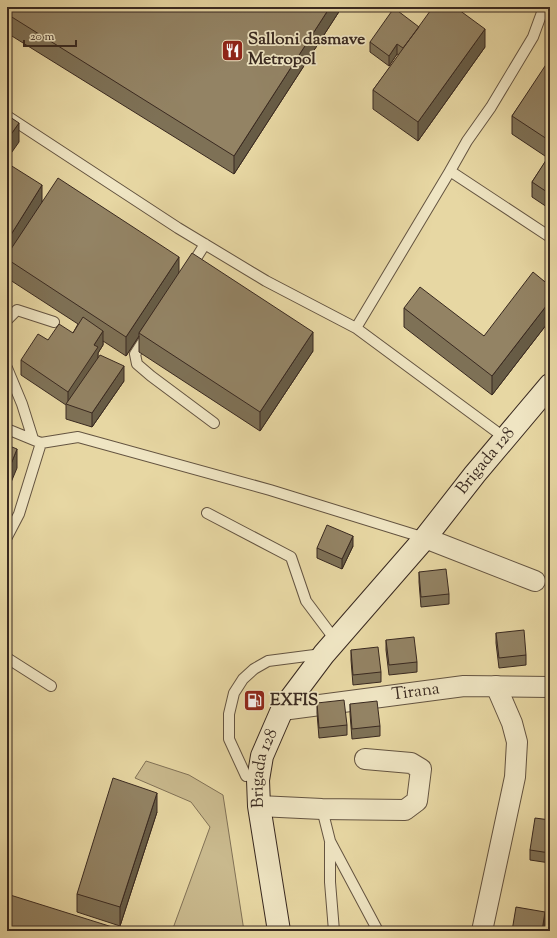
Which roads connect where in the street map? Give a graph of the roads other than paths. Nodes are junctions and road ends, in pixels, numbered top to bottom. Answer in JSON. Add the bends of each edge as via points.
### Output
{"nodes":[{"id":1,"x":544,"y":7,"type":"edge"},
{"id":2,"x":7,"y":116,"type":"edge"},
{"id":3,"x":450,"y":171,"type":"junction"},
{"id":4,"x":550,"y":237,"type":"edge"},
{"id":5,"x":205,"y":244,"type":"junction"},
{"id":6,"x":184,"y":277,"type":"edge"},
{"id":7,"x":7,"y":320,"type":"edge"},
{"id":8,"x":54,"y":322,"type":"dead end"},
{"id":9,"x":151,"y":328,"type":"edge"},
{"id":10,"x":356,"y":328,"type":"junction"},
{"id":11,"x":7,"y":368,"type":"edge"},
{"id":12,"x":550,"y":385,"type":"edge"},
{"id":13,"x":214,"y":423,"type":"dead end"},
{"id":14,"x":7,"y":429,"type":"edge"},
{"id":15,"x":505,"y":438,"type":"junction"},
{"id":16,"x":37,"y":441,"type":"junction"},
{"id":17,"x":207,"y":513,"type":"dead end"},
{"id":18,"x":7,"y":537,"type":"edge"},
{"id":19,"x":425,"y":538,"type":"junction"},
{"id":20,"x":535,"y":581,"type":"dead end"},
{"id":21,"x":330,"y":647,"type":"junction"},
{"id":22,"x":7,"y":658,"type":"edge"},
{"id":23,"x":51,"y":686,"type":"dead end"},
{"id":24,"x":496,"y":686,"type":"junction"},
{"id":25,"x":550,"y":687,"type":"edge"},
{"id":26,"x":282,"y":710,"type":"junction"},
{"id":27,"x":365,"y":759,"type":"dead end"},
{"id":28,"x":246,"y":776,"type":"dead end"},
{"id":29,"x":259,"y":806,"type":"junction"},
{"id":30,"x":322,"y":809,"type":"junction"},
{"id":31,"x":330,"y":840,"type":"junction"},
{"id":32,"x":280,"y":931,"type":"edge"},
{"id":33,"x":334,"y":931,"type":"edge"},
{"id":34,"x":378,"y":931,"type":"edge"},
{"id":35,"x":482,"y":931,"type":"edge"}],
"edges":[{"from":1,"to":3,"type":"lane","via":[[533,38]]},
{"from":2,"to":5,"type":"lane"},
{"from":3,"to":4,"type":"lane"},
{"from":3,"to":10,"type":"lane"},
{"from":5,"to":6,"type":"lane"},
{"from":5,"to":10,"type":"lane","via":[[266,281]]},
{"from":7,"to":8,"type":"lane","via":[[17,310]]},
{"from":9,"to":13,"type":"lane","via":[[135,354],[137,364]]},
{"from":10,"to":15,"type":"lane"},
{"from":11,"to":16,"type":"lane"},
{"from":12,"to":15,"type":"street","name":"Brigada 128"},
{"from":14,"to":16,"type":"lane"},
{"from":15,"to":19,"type":"street","name":"Brigada 128"},
{"from":16,"to":18,"type":"lane","via":[[19,514]]},
{"from":16,"to":19,"type":"lane","via":[[78,437],[270,490]]},
{"from":17,"to":21,"type":"lane","via":[[291,557],[306,601]]},
{"from":19,"to":20,"type":"street"},
{"from":19,"to":21,"type":"street","name":"Brigada 128"},
{"from":21,"to":26,"type":"street","name":"Brigada 128"},
{"from":21,"to":28,"type":"lane","via":[[268,661],[243,679],[234,693],[229,714],[229,739]]},
{"from":22,"to":23,"type":"lane"},
{"from":24,"to":25,"type":"street","name":"Tirana"},
{"from":24,"to":26,"type":"street","name":"Tirana","via":[[464,686]]},
{"from":24,"to":35,"type":"street","via":[[510,717],[517,742],[515,777]]},
{"from":26,"to":29,"type":"street","name":"Brigada 128","via":[[262,756],[258,780]]},
{"from":27,"to":30,"type":"street","via":[[411,762],[421,769],[417,801],[405,810]]},
{"from":29,"to":30,"type":"street"},
{"from":29,"to":32,"type":"street","name":"Brigada 128"},
{"from":30,"to":31,"type":"lane"},
{"from":31,"to":33,"type":"lane"},
{"from":31,"to":34,"type":"lane"}]}
